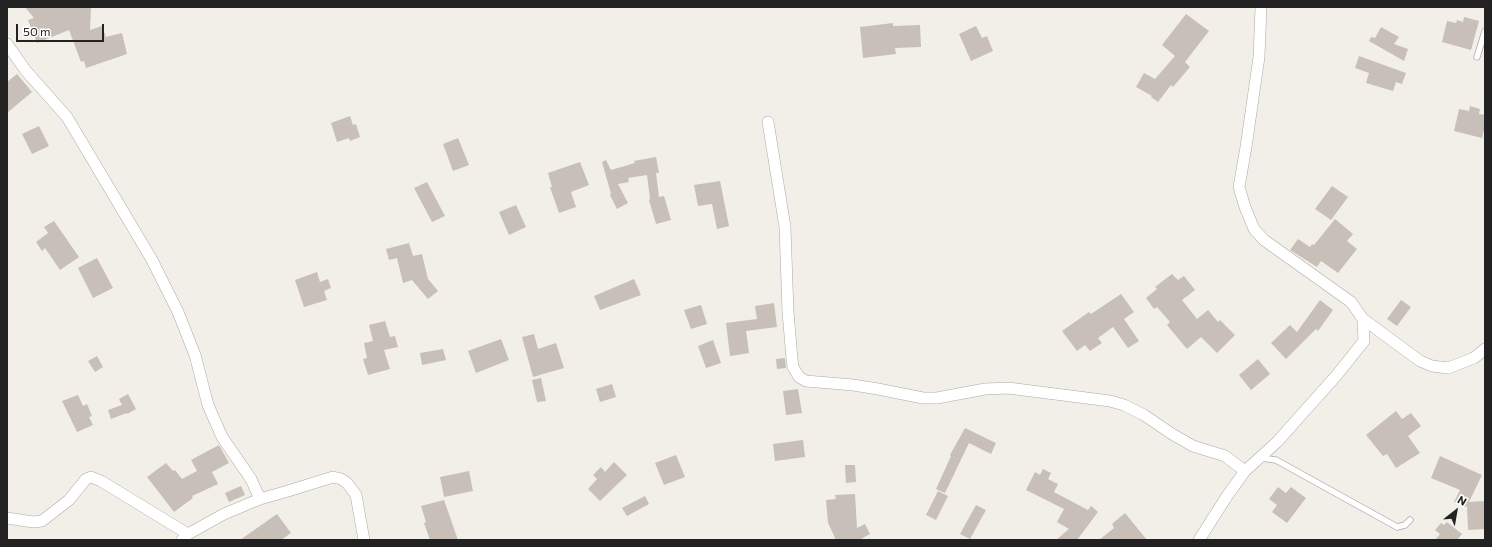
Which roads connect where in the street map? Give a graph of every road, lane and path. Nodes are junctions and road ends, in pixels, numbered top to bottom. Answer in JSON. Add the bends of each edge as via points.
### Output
{"nodes":[{"id":1,"x":1261,"y":7,"type":"edge"},
{"id":2,"x":1485,"y":31,"type":"edge"},
{"id":3,"x":7,"y":44,"type":"edge"},
{"id":4,"x":1477,"y":57,"type":"dead end"},
{"id":5,"x":768,"y":122,"type":"dead end"},
{"id":6,"x":1362,"y":318,"type":"junction"},
{"id":7,"x":1485,"y":349,"type":"edge"},
{"id":8,"x":1259,"y":458,"type":"junction"},
{"id":9,"x":1245,"y":471,"type":"junction"},
{"id":10,"x":260,"y":498,"type":"junction"},
{"id":11,"x":7,"y":518,"type":"edge"},
{"id":12,"x":1410,"y":520,"type":"dead end"},
{"id":13,"x":185,"y":537,"type":"edge"},
{"id":14,"x":364,"y":540,"type":"edge"},
{"id":15,"x":1199,"y":540,"type":"edge"}],
"edges":[{"from":1,"to":6,"type":"street","via":[[1259,57],[1239,187],[1245,207],[1254,229],[1264,240],[1351,302]]},
{"from":2,"to":4,"type":"lane"},
{"from":3,"to":10,"type":"street","via":[[26,71],[67,117],[152,260],[178,312],[195,356],[208,404],[222,437]]},
{"from":5,"to":9,"type":"street","via":[[785,228],[792,359],[799,377],[806,381],[878,388],[923,398],[1008,388],[1110,401],[1144,415],[1194,446],[1225,456]]},
{"from":6,"to":7,"type":"street","via":[[1420,362],[1432,366],[1448,368],[1474,358]]},
{"from":6,"to":8,"type":"street","via":[[1364,341],[1277,442]]},
{"from":8,"to":9,"type":"street"},
{"from":8,"to":12,"type":"lane","via":[[1276,460],[1397,527],[1405,525]]},
{"from":9,"to":15,"type":"street"},
{"from":10,"to":13,"type":"street","via":[[224,514]]},
{"from":10,"to":14,"type":"street","via":[[333,477],[341,479],[356,495]]},
{"from":11,"to":13,"type":"street","via":[[42,521],[69,500],[86,478],[92,477],[101,480]]}]}
